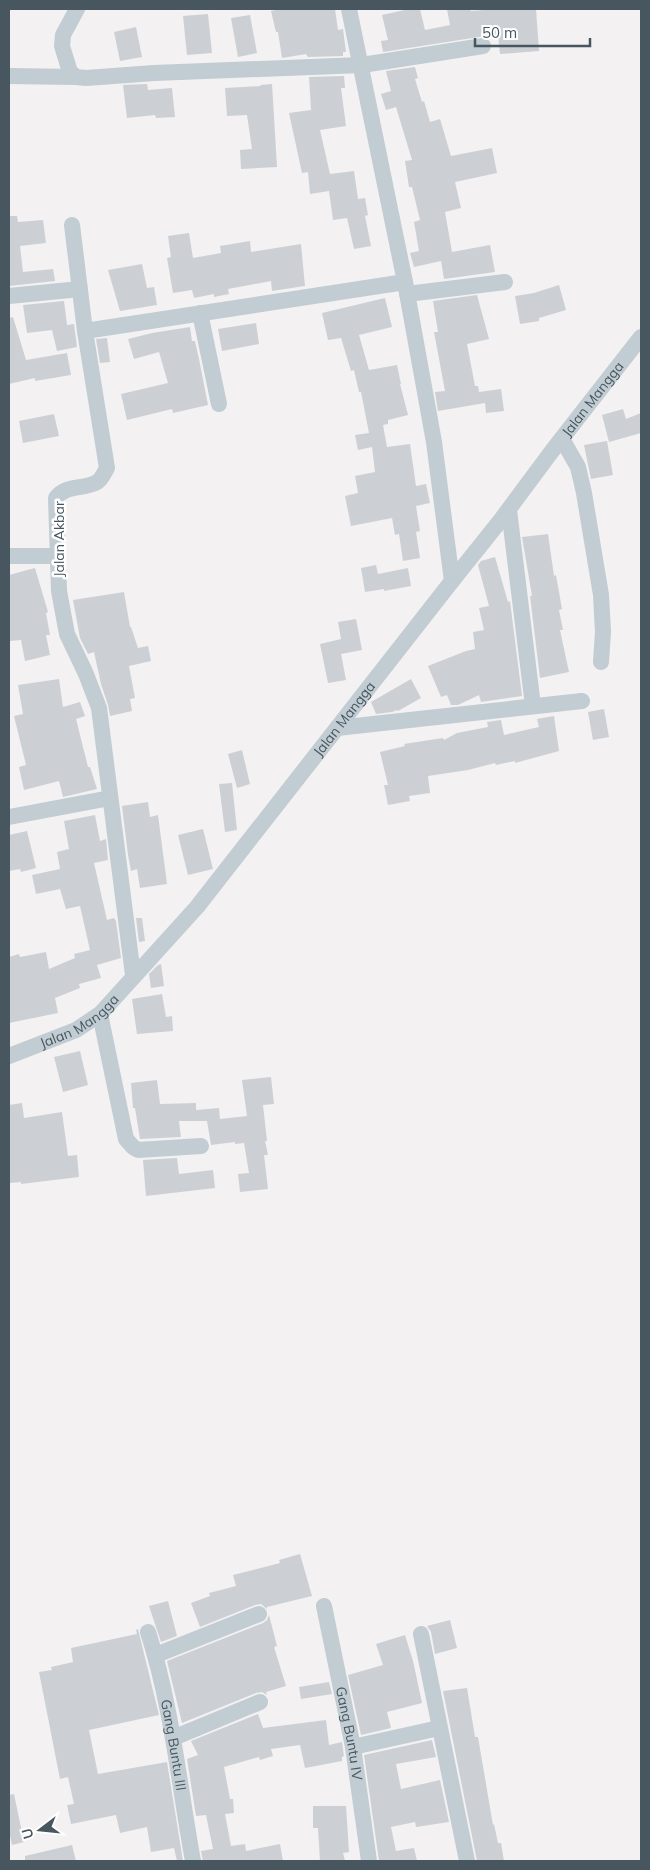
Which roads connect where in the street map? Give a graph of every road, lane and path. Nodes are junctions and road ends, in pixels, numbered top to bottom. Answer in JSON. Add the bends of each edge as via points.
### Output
{"nodes":[{"id":1,"x":77,"y":9,"type":"edge"},
{"id":2,"x":349,"y":9,"type":"edge"},
{"id":3,"x":483,"y":46,"type":"dead end"},
{"id":4,"x":362,"y":65,"type":"junction"},
{"id":5,"x":9,"y":76,"type":"edge"},
{"id":6,"x":76,"y":77,"type":"junction"},
{"id":7,"x":72,"y":225,"type":"dead end"},
{"id":8,"x":505,"y":282,"type":"dead end"},
{"id":9,"x":406,"y":288,"type":"junction"},
{"id":10,"x":80,"y":289,"type":"junction"},
{"id":11,"x":9,"y":296,"type":"edge"},
{"id":12,"x":200,"y":313,"type":"junction"},
{"id":13,"x":85,"y":331,"type":"junction"},
{"id":14,"x":641,"y":338,"type":"edge"},
{"id":15,"x":219,"y":404,"type":"dead end"},
{"id":16,"x":562,"y":439,"type":"junction"},
{"id":17,"x":509,"y":510,"type":"junction"},
{"id":18,"x":9,"y":556,"type":"edge"},
{"id":19,"x":58,"y":556,"type":"junction"},
{"id":20,"x":452,"y":581,"type":"junction"},
{"id":21,"x":600,"y":662,"type":"dead end"},
{"id":22,"x":582,"y":701,"type":"dead end"},
{"id":23,"x":533,"y":706,"type":"junction"},
{"id":24,"x":337,"y":728,"type":"junction"},
{"id":25,"x":110,"y":798,"type":"junction"},
{"id":26,"x":9,"y":817,"type":"edge"},
{"id":27,"x":133,"y":976,"type":"junction"},
{"id":28,"x":100,"y":1014,"type":"junction"},
{"id":29,"x":9,"y":1056,"type":"edge"},
{"id":30,"x":201,"y":1146,"type":"dead end"},
{"id":31,"x":324,"y":1606,"type":"dead end"},
{"id":32,"x":259,"y":1614,"type":"dead end"},
{"id":33,"x":148,"y":1632,"type":"dead end"},
{"id":34,"x":421,"y":1634,"type":"dead end"},
{"id":35,"x":156,"y":1655,"type":"junction"},
{"id":36,"x":260,"y":1702,"type":"dead end"},
{"id":37,"x":439,"y":1728,"type":"junction"},
{"id":38,"x":173,"y":1738,"type":"junction"},
{"id":39,"x":353,"y":1747,"type":"junction"},
{"id":40,"x":193,"y":1861,"type":"edge"},
{"id":41,"x":369,"y":1861,"type":"edge"},
{"id":42,"x":467,"y":1861,"type":"edge"}],
"edges":[{"from":1,"to":6,"type":"street","via":[[62,36],[70,72]]},
{"from":2,"to":4,"type":"street"},
{"from":3,"to":4,"type":"street"},
{"from":4,"to":6,"type":"street"},
{"from":4,"to":9,"type":"street"},
{"from":5,"to":6,"type":"street"},
{"from":7,"to":10,"type":"street","name":"Jalan Akbar"},
{"from":8,"to":9,"type":"street"},
{"from":9,"to":12,"type":"street"},
{"from":9,"to":20,"type":"street","via":[[434,442]]},
{"from":10,"to":11,"type":"street"},
{"from":10,"to":13,"type":"street","name":"Jalan Akbar"},
{"from":12,"to":13,"type":"street"},
{"from":12,"to":15,"type":"street"},
{"from":13,"to":19,"type":"street","name":"Jalan Akbar","via":[[107,468],[97,482],[60,492],[56,498]]},
{"from":14,"to":16,"type":"street","name":"Jalan Mangga"},
{"from":16,"to":17,"type":"street","name":"Jalan Mangga"},
{"from":16,"to":21,"type":"street","via":[[578,467],[584,493],[601,595],[604,632]]},
{"from":17,"to":20,"type":"street","name":"Jalan Mangga"},
{"from":17,"to":23,"type":"street"},
{"from":18,"to":19,"type":"street"},
{"from":19,"to":25,"type":"street","name":"Jalan Akbar","via":[[59,591],[66,634],[99,708]]},
{"from":20,"to":24,"type":"street","name":"Jalan Mangga"},
{"from":22,"to":23,"type":"street"},
{"from":23,"to":24,"type":"street"},
{"from":24,"to":27,"type":"street","name":"Jalan Mangga","via":[[197,906]]},
{"from":25,"to":26,"type":"street"},
{"from":25,"to":27,"type":"street","name":"Jalan Akbar"},
{"from":27,"to":28,"type":"street","name":"Jalan Mangga"},
{"from":28,"to":29,"type":"street","name":"Jalan Mangga","via":[[76,1030]]},
{"from":28,"to":30,"type":"street","via":[[126,1139],[138,1150]]},
{"from":31,"to":39,"type":"street","name":"Gang Buntu IV"},
{"from":32,"to":35,"type":"street"},
{"from":33,"to":35,"type":"street","name":"Gang Buntu III"},
{"from":34,"to":37,"type":"street"},
{"from":35,"to":38,"type":"street","name":"Gang Buntu III"},
{"from":36,"to":38,"type":"street"},
{"from":37,"to":39,"type":"street"},
{"from":37,"to":42,"type":"street"},
{"from":38,"to":40,"type":"street","name":"Gang Buntu III"},
{"from":39,"to":41,"type":"street","name":"Gang Buntu IV"}]}
